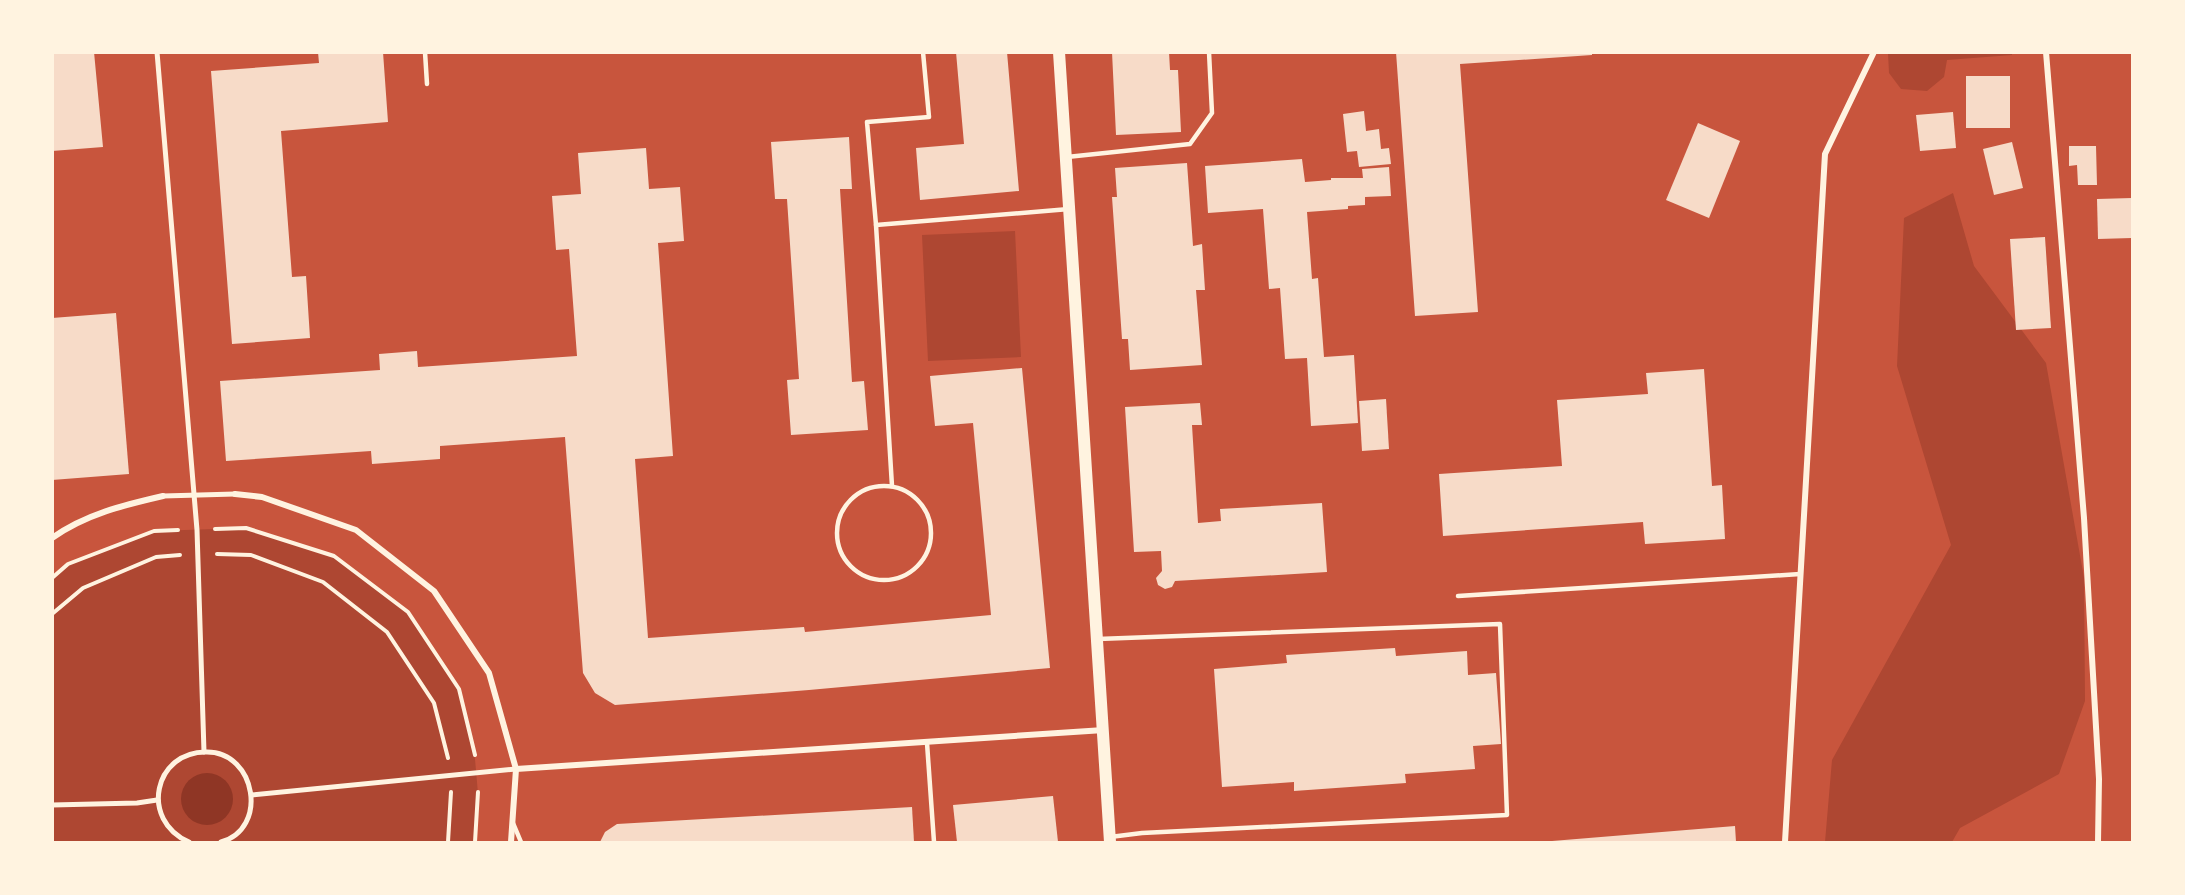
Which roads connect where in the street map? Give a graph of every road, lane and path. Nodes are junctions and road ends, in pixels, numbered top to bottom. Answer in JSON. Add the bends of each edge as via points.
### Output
{"nodes":[{"id":1,"x":157,"y":52,"type":"edge"},
{"id":2,"x":425,"y":52,"type":"edge"},
{"id":3,"x":923,"y":52,"type":"edge"},
{"id":4,"x":1059,"y":52,"type":"edge"},
{"id":5,"x":1209,"y":52,"type":"edge"},
{"id":6,"x":1874,"y":52,"type":"edge"},
{"id":7,"x":2046,"y":52,"type":"edge"},
{"id":8,"x":428,"y":84,"type":"dead end"},
{"id":9,"x":1066,"y":157,"type":"junction"},
{"id":10,"x":1069,"y":209,"type":"junction"},
{"id":11,"x":876,"y":225,"type":"junction"},
{"id":12,"x":892,"y":486,"type":"junction"},
{"id":13,"x":194,"y":494,"type":"junction"},
{"id":14,"x":235,"y":494,"type":"joint"},
{"id":15,"x":163,"y":496,"type":"joint"},
{"id":16,"x":197,"y":530,"type":"junction"},
{"id":17,"x":52,"y":538,"type":"edge"},
{"id":18,"x":197,"y":554,"type":"junction"},
{"id":19,"x":1800,"y":574,"type":"junction"},
{"id":20,"x":52,"y":578,"type":"edge"},
{"id":21,"x":1458,"y":596,"type":"dead end"},
{"id":22,"x":52,"y":614,"type":"edge"},
{"id":23,"x":1098,"y":639,"type":"junction"},
{"id":24,"x":1104,"y":730,"type":"junction"},
{"id":25,"x":927,"y":743,"type":"junction"},
{"id":26,"x":204,"y":752,"type":"junction"},
{"id":27,"x":516,"y":769,"type":"junction"},
{"id":28,"x":476,"y":773,"type":"junction"},
{"id":29,"x":452,"y":775,"type":"junction"},
{"id":30,"x":252,"y":795,"type":"junction"},
{"id":31,"x":157,"y":800,"type":"junction"},
{"id":32,"x":52,"y":805,"type":"edge"},
{"id":33,"x":512,"y":821,"type":"junction"},
{"id":34,"x":1110,"y":840,"type":"edge"},
{"id":35,"x":189,"y":843,"type":"edge"},
{"id":36,"x":222,"y":843,"type":"edge"},
{"id":37,"x":448,"y":843,"type":"edge"},
{"id":38,"x":475,"y":843,"type":"edge"},
{"id":39,"x":511,"y":843,"type":"edge"},
{"id":40,"x":521,"y":843,"type":"edge"},
{"id":41,"x":934,"y":843,"type":"edge"},
{"id":42,"x":1785,"y":843,"type":"edge"},
{"id":43,"x":2098,"y":843,"type":"edge"}],
"edges":[{"from":1,"to":13,"type":"street"},
{"from":2,"to":8,"type":"lane"},
{"from":3,"to":11,"type":"lane","via":[[929,117],[867,122]]},
{"from":4,"to":9,"type":"main road"},
{"from":5,"to":9,"type":"lane","via":[[1212,113],[1190,144]]},
{"from":6,"to":19,"type":"street","via":[[1825,154]]},
{"from":7,"to":43,"type":"street","via":[[2084,518],[2099,779]]},
{"from":9,"to":10,"type":"main road"},
{"from":10,"to":11,"type":"lane"},
{"from":10,"to":23,"type":"main road"},
{"from":11,"to":12,"type":"lane"},
{"from":12,"to":12,"type":"lane","via":[[877,486],[856,495],[841,512],[837,542],[842,556],[865,578],[897,579],[912,572],[924,560],[930,546],[932,529],[927,513],[919,501]]},
{"from":13,"to":14,"type":"street"},
{"from":13,"to":15,"type":"street"},
{"from":13,"to":16,"type":"street"},
{"from":14,"to":27,"type":"street","via":[[262,497],[356,530],[434,591],[489,673]]},
{"from":15,"to":17,"type":"street","via":[[115,507],[69,526]]},
{"from":16,"to":18,"type":"street"},
{"from":16,"to":20,"type":"path","via":[[154,531],[68,564]]},
{"from":16,"to":28,"type":"path","via":[[246,528],[334,556],[408,612],[459,689]]},
{"from":18,"to":22,"type":"path","via":[[156,557],[83,588]]},
{"from":18,"to":26,"type":"street"},
{"from":18,"to":29,"type":"path","via":[[251,555],[323,582],[387,632],[434,703]]},
{"from":19,"to":21,"type":"lane"},
{"from":19,"to":42,"type":"street"},
{"from":23,"to":24,"type":"main road"},
{"from":23,"to":34,"type":"lane","via":[[1500,624],[1507,815],[1142,833]]},
{"from":24,"to":25,"type":"street"},
{"from":24,"to":34,"type":"main road"},
{"from":25,"to":27,"type":"street"},
{"from":25,"to":41,"type":"lane"},
{"from":26,"to":30,"type":"street","via":[[223,755],[236,763],[246,774]]},
{"from":26,"to":31,"type":"street","via":[[179,759],[168,770]]},
{"from":27,"to":28,"type":"street"},
{"from":27,"to":33,"type":"street"},
{"from":28,"to":29,"type":"street"},
{"from":28,"to":38,"type":"path","via":[[479,805]]},
{"from":29,"to":30,"type":"street"},
{"from":29,"to":37,"type":"path"},
{"from":30,"to":36,"type":"street","via":[[248,818],[239,832]]},
{"from":31,"to":32,"type":"street"},
{"from":31,"to":35,"type":"street","via":[[168,828]]},
{"from":33,"to":39,"type":"street"},
{"from":33,"to":40,"type":"lane"}]}
